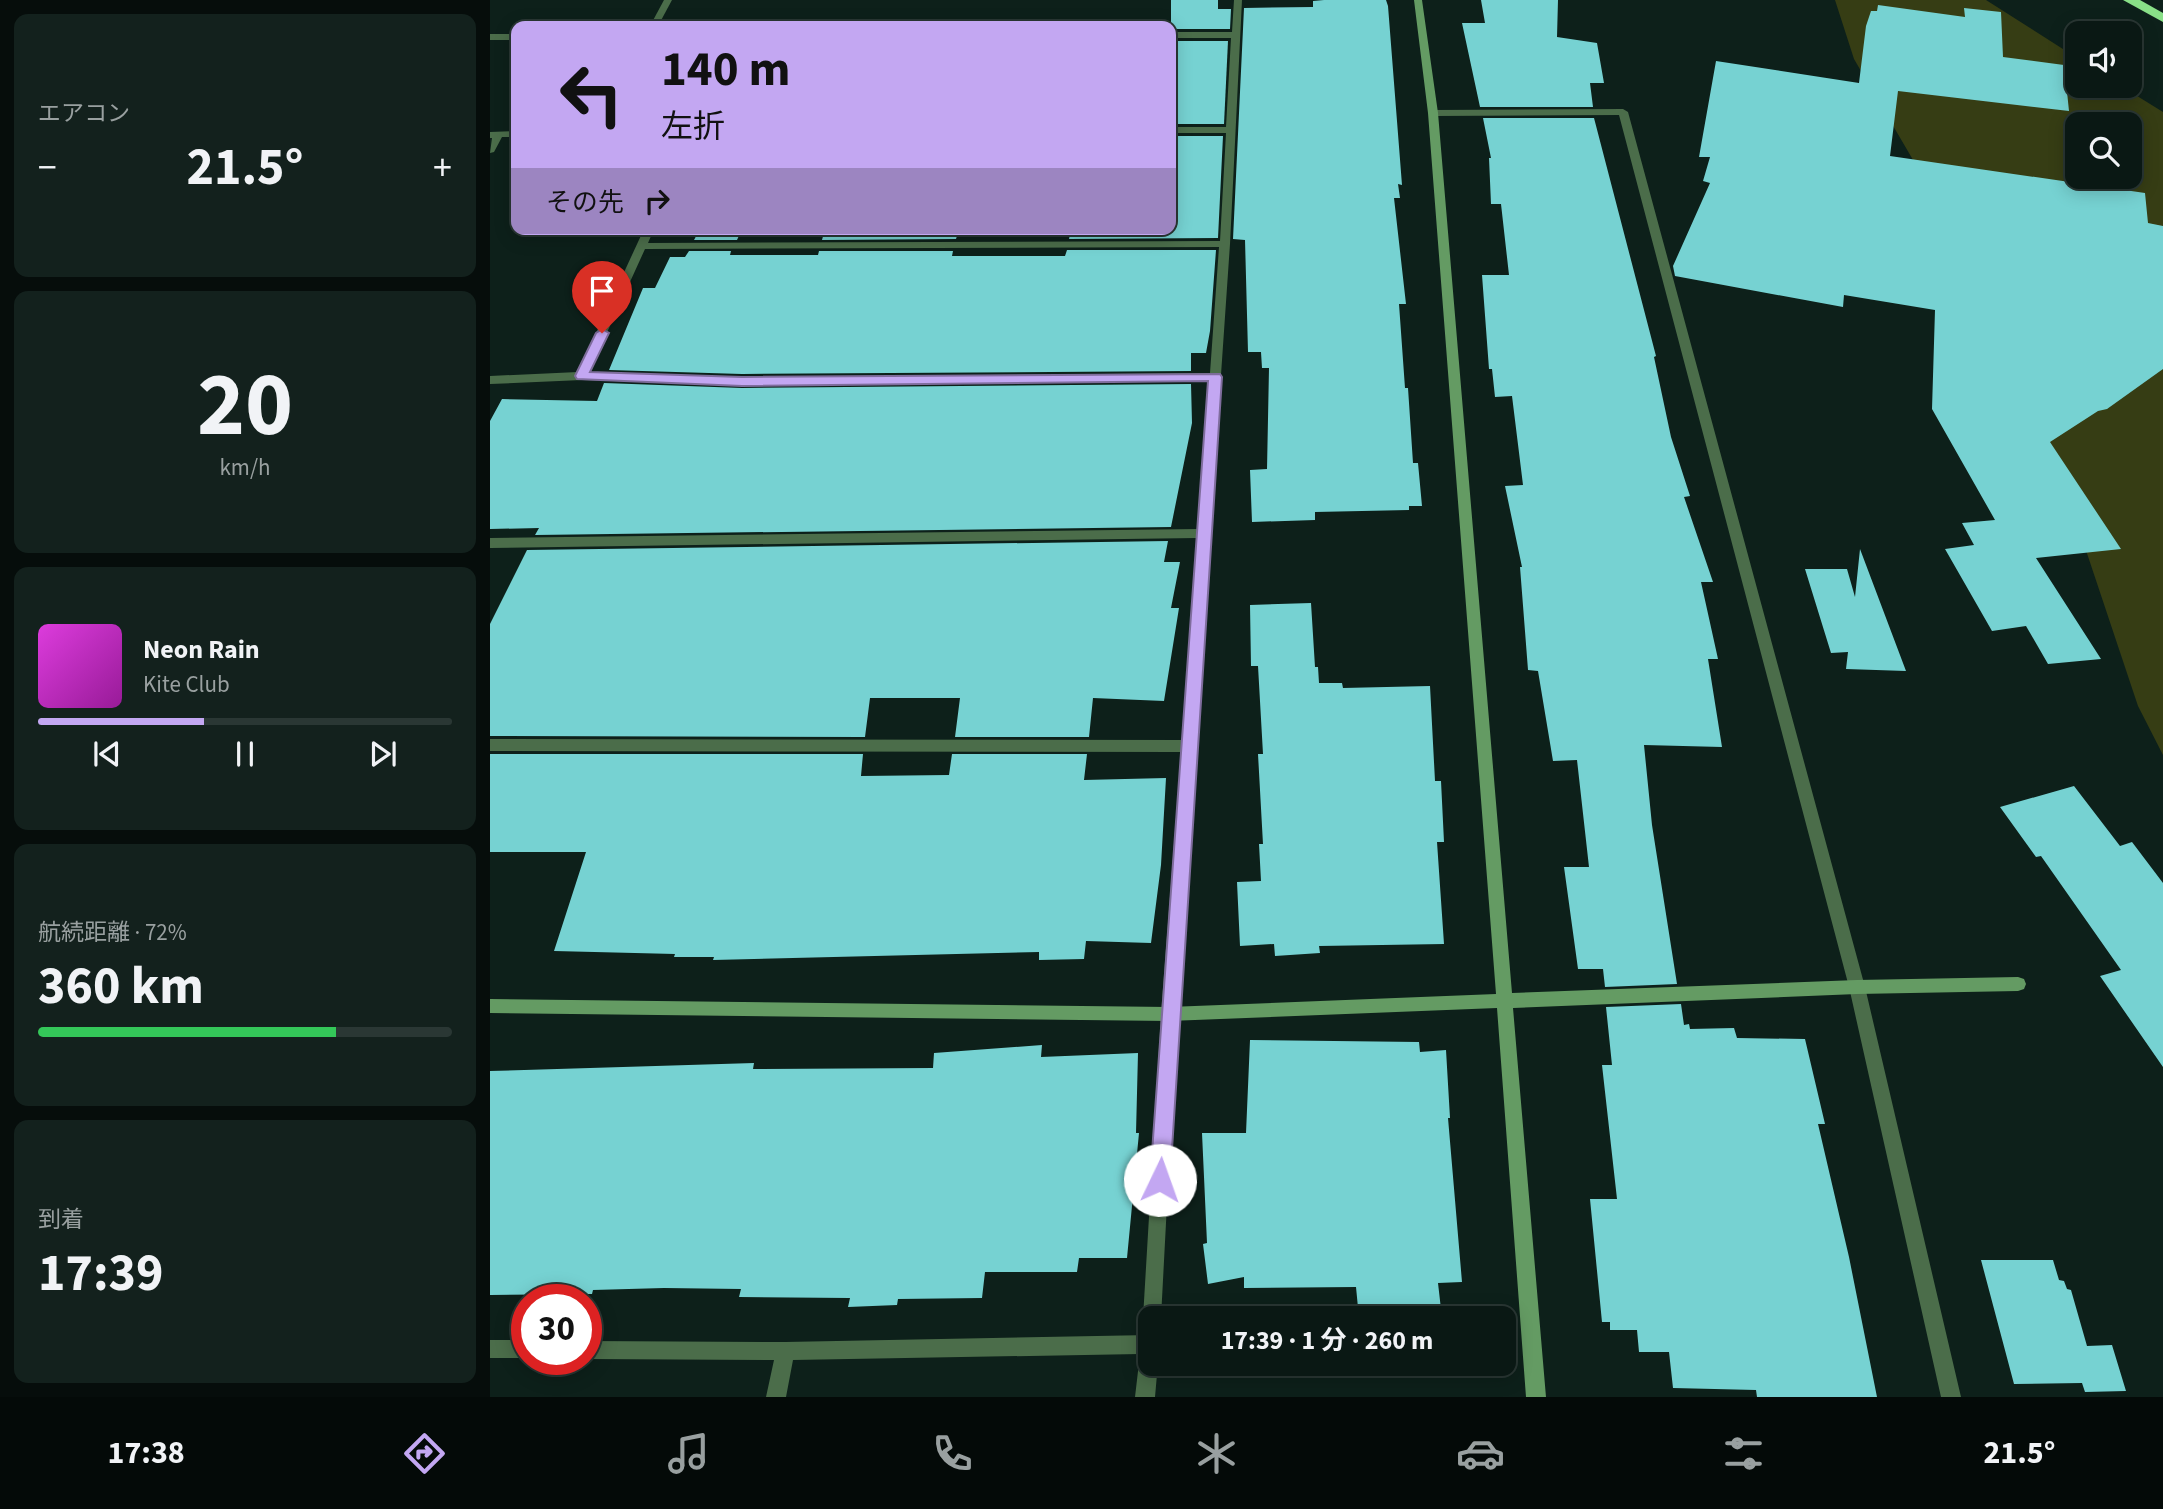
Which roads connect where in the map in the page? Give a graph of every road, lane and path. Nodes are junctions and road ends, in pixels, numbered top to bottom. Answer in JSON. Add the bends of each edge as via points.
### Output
{"nodes":[{"id":1,"x":668,"y":0,"type":"edge"},
{"id":2,"x":1238,"y":0,"type":"edge"},
{"id":3,"x":1418,"y":0,"type":"edge"},
{"id":4,"x":2130,"y":0,"type":"edge"},
{"id":5,"x":2163,"y":18,"type":"edge"},
{"id":6,"x":657,"y":21,"type":"edge"},
{"id":7,"x":1176,"y":35,"type":"edge"},
{"id":8,"x":1236,"y":35,"type":"junction"},
{"id":9,"x":490,"y":37,"type":"edge"},
{"id":10,"x":511,"y":37,"type":"edge"},
{"id":11,"x":1433,"y":113,"type":"junction"},
{"id":12,"x":1176,"y":130,"type":"edge"},
{"id":13,"x":1230,"y":130,"type":"junction"},
{"id":14,"x":495,"y":135,"type":"edge"},
{"id":15,"x":490,"y":150,"type":"edge"},
{"id":16,"x":647,"y":235,"type":"edge"},
{"id":17,"x":1226,"y":244,"type":"junction"},
{"id":18,"x":642,"y":246,"type":"junction"},
{"id":19,"x":582,"y":376,"type":"junction"},
{"id":20,"x":1215,"y":377,"type":"junction"},
{"id":21,"x":490,"y":380,"type":"edge"},
{"id":22,"x":1202,"y":533,"type":"junction"},
{"id":23,"x":490,"y":543,"type":"edge"},
{"id":24,"x":490,"y":745,"type":"edge"},
{"id":25,"x":1188,"y":746,"type":"junction"},
{"id":26,"x":2018,"y":984,"type":"dead end"},
{"id":27,"x":1857,"y":987,"type":"junction"},
{"id":28,"x":1504,"y":1003,"type":"junction"},
{"id":29,"x":490,"y":1006,"type":"edge"},
{"id":30,"x":1169,"y":1014,"type":"junction"},
{"id":31,"x":1153,"y":1306,"type":"edge"},
{"id":32,"x":1138,"y":1346,"type":"edge"},
{"id":33,"x":490,"y":1349,"type":"edge"},
{"id":34,"x":511,"y":1349,"type":"edge"},
{"id":35,"x":602,"y":1350,"type":"edge"},
{"id":36,"x":785,"y":1351,"type":"junction"},
{"id":37,"x":1147,"y":1376,"type":"edge"},
{"id":38,"x":776,"y":1397,"type":"edge"},
{"id":39,"x":1145,"y":1397,"type":"edge"},
{"id":40,"x":1536,"y":1397,"type":"edge"},
{"id":41,"x":1951,"y":1397,"type":"edge"}],
"edges":[{"from":1,"to":6,"type":"street"},
{"from":2,"to":8,"type":"street"},
{"from":3,"to":11,"type":"street"},
{"from":4,"to":5,"type":"highway"},
{"from":7,"to":8,"type":"street"},
{"from":8,"to":13,"type":"street"},
{"from":9,"to":10,"type":"street"},
{"from":11,"to":27,"type":"street","via":[[1623,113]]},
{"from":11,"to":28,"type":"street"},
{"from":12,"to":13,"type":"street"},
{"from":13,"to":17,"type":"street"},
{"from":14,"to":15,"type":"street"},
{"from":16,"to":18,"type":"street"},
{"from":17,"to":18,"type":"street"},
{"from":17,"to":20,"type":"street"},
{"from":18,"to":19,"type":"street"},
{"from":19,"to":20,"type":"street","via":[[742,382]]},
{"from":19,"to":21,"type":"street"},
{"from":20,"to":22,"type":"street"},
{"from":22,"to":23,"type":"street"},
{"from":22,"to":25,"type":"street"},
{"from":24,"to":25,"type":"street"},
{"from":25,"to":30,"type":"street"},
{"from":26,"to":27,"type":"street"},
{"from":27,"to":28,"type":"street"},
{"from":27,"to":41,"type":"street"},
{"from":28,"to":30,"type":"street"},
{"from":28,"to":40,"type":"street"},
{"from":29,"to":30,"type":"street"},
{"from":30,"to":31,"type":"street"},
{"from":32,"to":36,"type":"street"},
{"from":33,"to":34,"type":"street"},
{"from":35,"to":36,"type":"street"},
{"from":36,"to":38,"type":"street"},
{"from":37,"to":39,"type":"street"}]}
